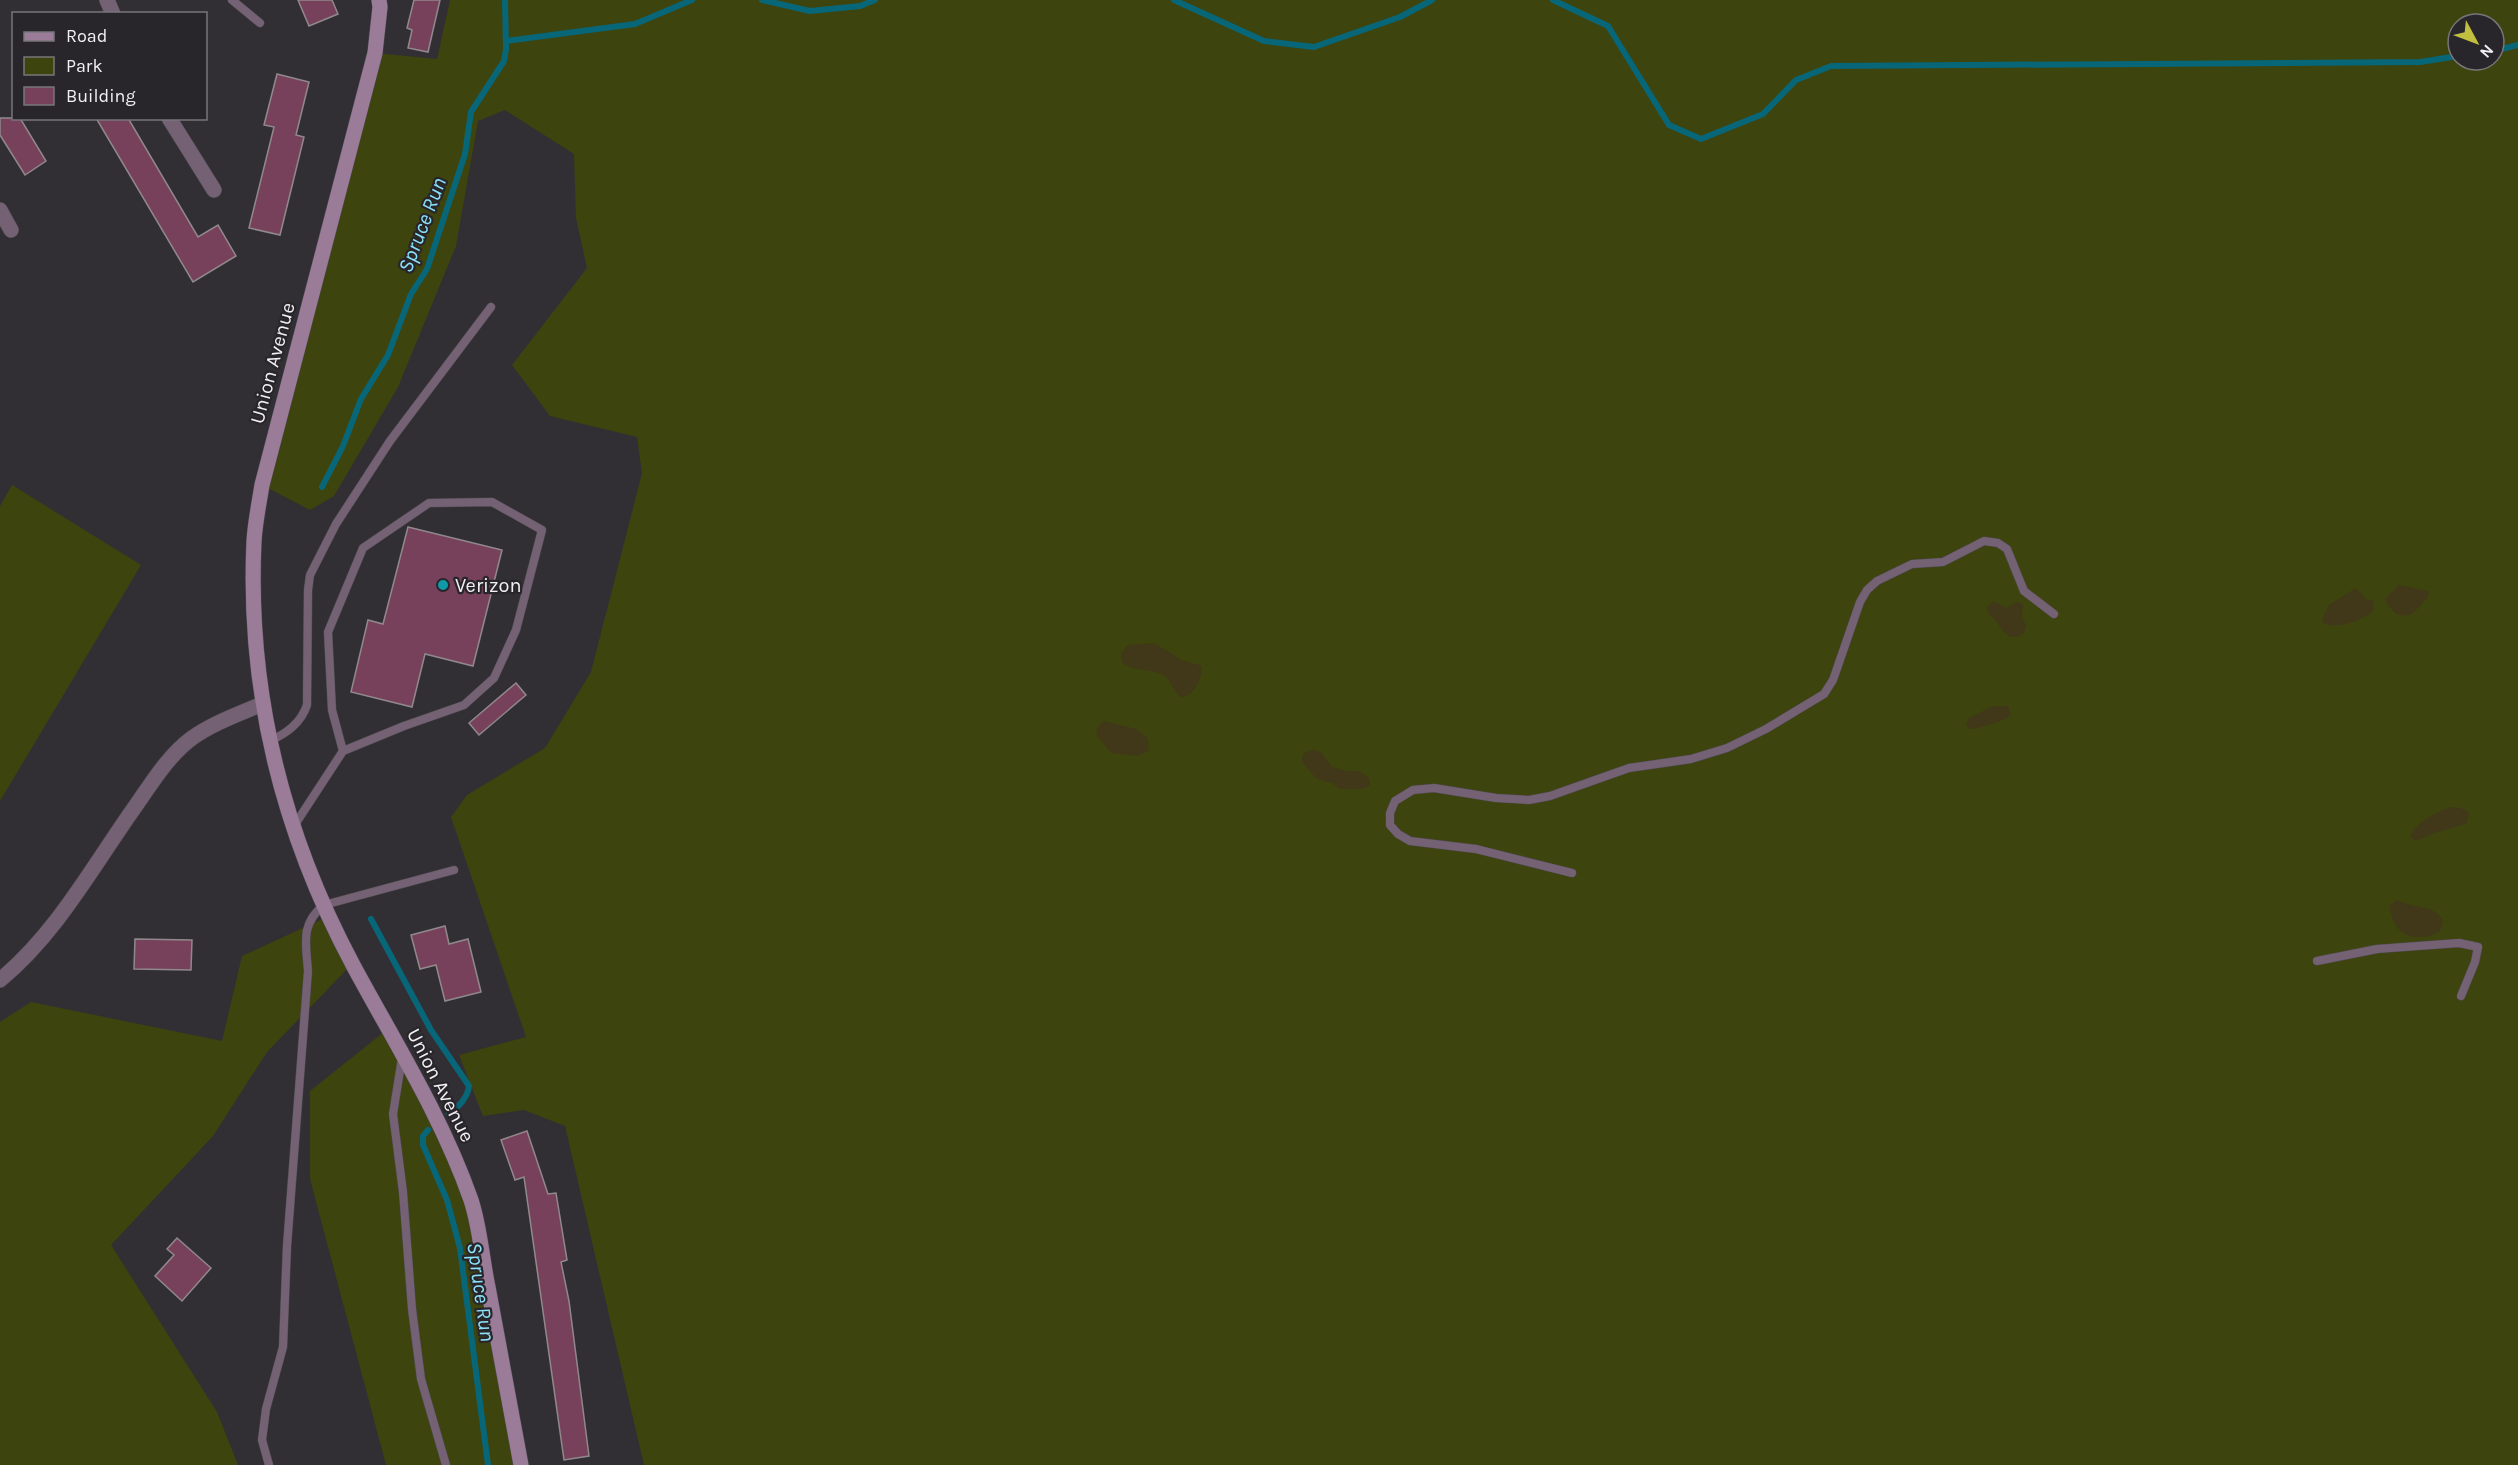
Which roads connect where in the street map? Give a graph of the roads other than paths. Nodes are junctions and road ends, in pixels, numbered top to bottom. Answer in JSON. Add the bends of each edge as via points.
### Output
{"nodes":[{"id":1,"x":231,"y":0,"type":"edge"},
{"id":2,"x":379,"y":0,"type":"edge"},
{"id":3,"x":260,"y":23,"type":"dead end"},
{"id":4,"x":170,"y":120,"type":"edge"},
{"id":5,"x":214,"y":190,"type":"dead end"},
{"id":6,"x":0,"y":210,"type":"edge"},
{"id":7,"x":11,"y":230,"type":"dead end"},
{"id":8,"x":491,"y":307,"type":"dead end"},
{"id":9,"x":2054,"y":614,"type":"dead end"},
{"id":10,"x":262,"y":704,"type":"junction"},
{"id":11,"x":270,"y":741,"type":"junction"},
{"id":12,"x":343,"y":752,"type":"junction"},
{"id":13,"x":293,"y":828,"type":"junction"},
{"id":14,"x":454,"y":870,"type":"dead end"},
{"id":15,"x":1572,"y":873,"type":"dead end"},
{"id":16,"x":324,"y":905,"type":"junction"},
{"id":17,"x":2317,"y":961,"type":"dead end"},
{"id":18,"x":0,"y":980,"type":"edge"},
{"id":19,"x":2461,"y":996,"type":"dead end"},
{"id":20,"x":403,"y":1054,"type":"junction"},
{"id":21,"x":269,"y":1465,"type":"edge"},
{"id":22,"x":446,"y":1465,"type":"edge"},
{"id":23,"x":521,"y":1465,"type":"edge"}],
"edges":[{"from":1,"to":3,"type":"lane"},
{"from":2,"to":10,"type":"street","name":"Union Avenue","via":[[375,52],[262,485],[254,539]]},
{"from":4,"to":5,"type":"street"},
{"from":6,"to":7,"type":"street"},
{"from":8,"to":11,"type":"lane","via":[[390,441],[316,560],[308,590],[305,713],[296,725]]},
{"from":9,"to":15,"type":"lane","via":[[2024,591],[2007,549],[1984,541],[1943,562],[1912,564],[1877,581],[1860,602],[1827,691],[1727,748],[1691,759],[1629,768],[1529,800],[1434,788],[1413,790],[1395,801],[1390,813],[1390,825],[1410,841],[1476,849]]},
{"from":10,"to":11,"type":"street","name":"Union Avenue"},
{"from":10,"to":18,"type":"street","via":[[192,739],[162,769],[65,909]]},
{"from":11,"to":13,"type":"street","name":"Union Avenue"},
{"from":12,"to":12,"type":"lane","via":[[464,705],[494,678],[516,630],[542,530],[492,502],[429,503],[363,548],[328,632],[332,710]]},
{"from":12,"to":13,"type":"lane"},
{"from":13,"to":16,"type":"street","name":"Union Avenue"},
{"from":14,"to":16,"type":"lane"},
{"from":16,"to":20,"type":"street","name":"Union Avenue"},
{"from":16,"to":21,"type":"lane","via":[[312,915],[305,939],[308,971],[283,1347],[262,1440]]},
{"from":17,"to":19,"type":"lane","via":[[2376,949],[2472,945],[2478,947],[2475,962]]},
{"from":20,"to":22,"type":"lane","via":[[393,1114],[404,1192],[412,1309],[421,1379]]},
{"from":20,"to":23,"type":"street","name":"Union Avenue","via":[[440,1121],[472,1203]]}]}
